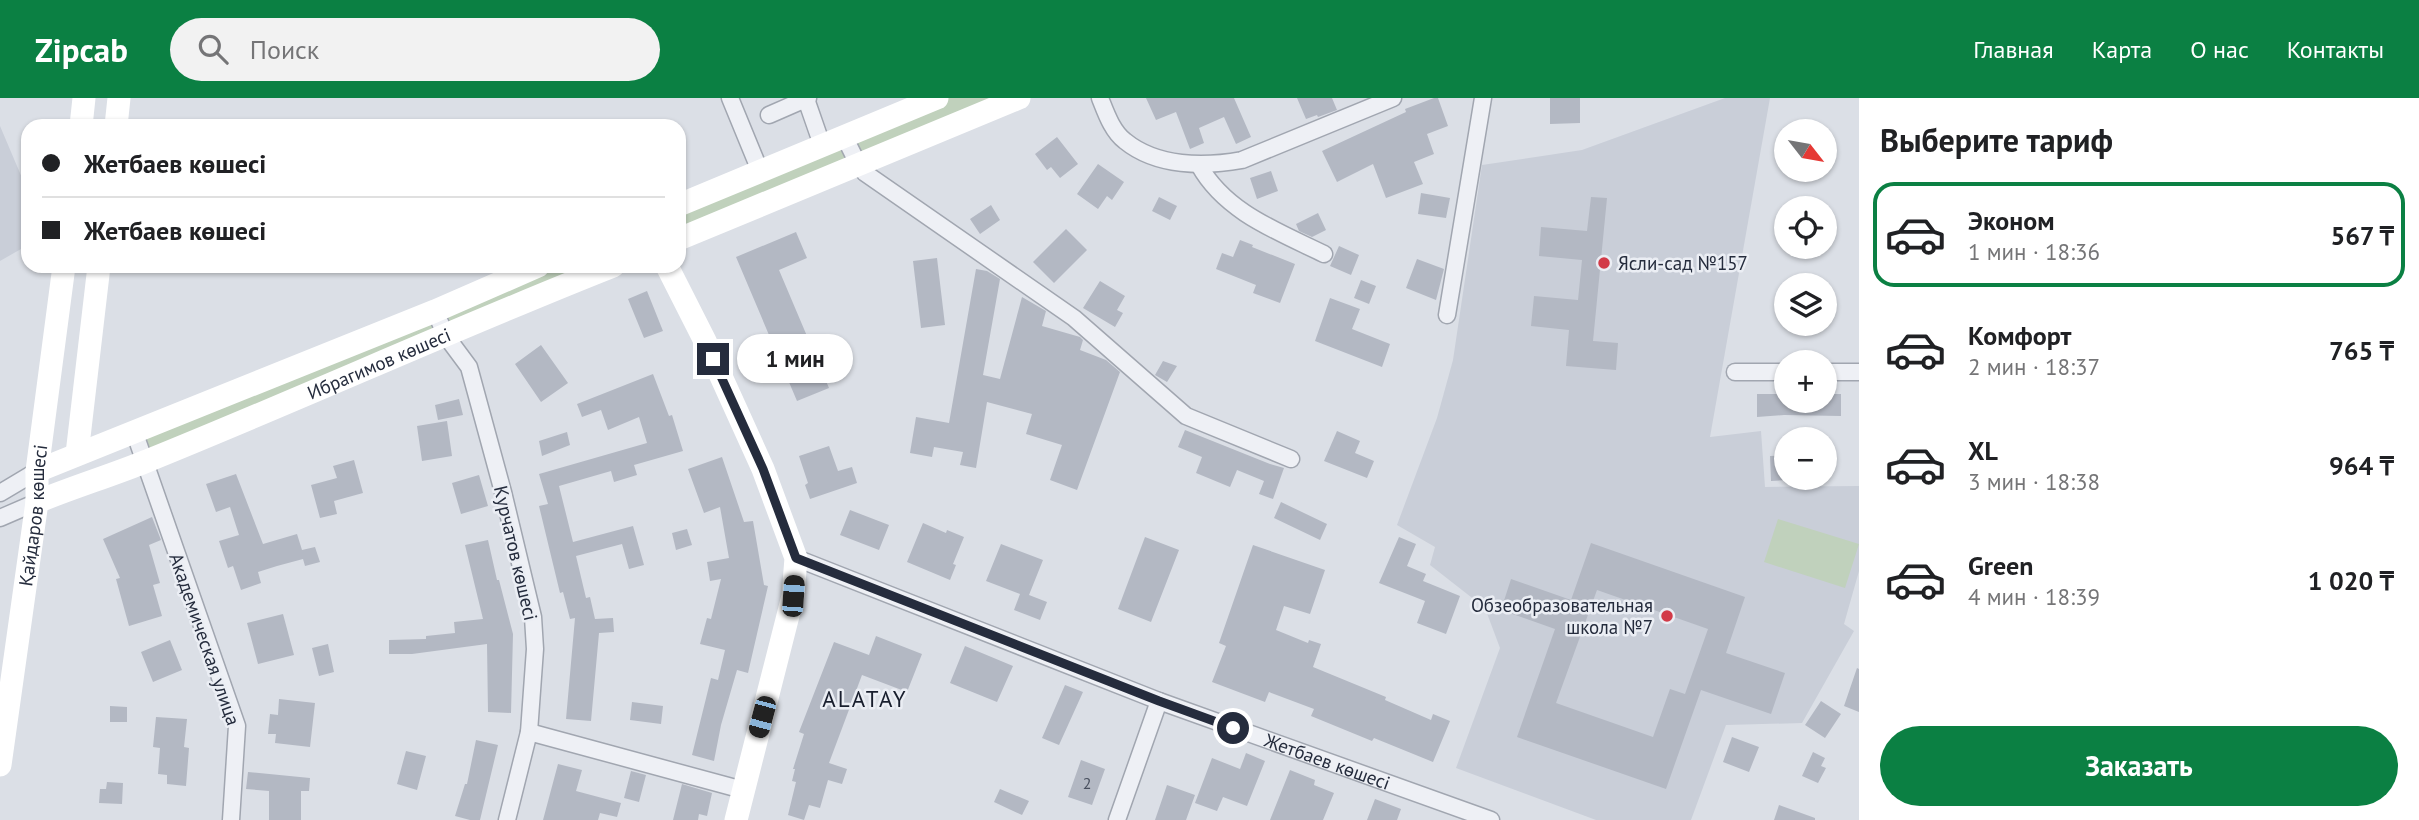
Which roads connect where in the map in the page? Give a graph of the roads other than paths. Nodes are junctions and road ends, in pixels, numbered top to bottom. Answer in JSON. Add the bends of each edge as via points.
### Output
{"nodes":[{"id":1,"x":84,"y":98,"type":"edge"},
{"id":2,"x":119,"y":98,"type":"edge"},
{"id":3,"x":730,"y":98,"type":"edge"},
{"id":4,"x":807,"y":98,"type":"edge"},
{"id":5,"x":937,"y":98,"type":"edge"},
{"id":6,"x":1018,"y":98,"type":"edge"},
{"id":7,"x":1100,"y":98,"type":"edge"},
{"id":8,"x":1393,"y":98,"type":"edge"},
{"id":9,"x":1483,"y":98,"type":"edge"},
{"id":10,"x":769,"y":116,"type":"dead end"},
{"id":11,"x":82,"y":119,"type":"edge"},
{"id":12,"x":117,"y":119,"type":"edge"},
{"id":13,"x":844,"y":136,"type":"junction"},
{"id":14,"x":822,"y":145,"type":"junction"},
{"id":15,"x":858,"y":164,"type":"junction"},
{"id":16,"x":1199,"y":164,"type":"junction"},
{"id":17,"x":760,"y":171,"type":"junction"},
{"id":18,"x":686,"y":202,"type":"edge"},
{"id":19,"x":686,"y":236,"type":"edge"},
{"id":20,"x":1324,"y":254,"type":"dead end"},
{"id":21,"x":63,"y":273,"type":"edge"},
{"id":22,"x":98,"y":273,"type":"edge"},
{"id":23,"x":522,"y":273,"type":"edge"},
{"id":24,"x":595,"y":273,"type":"edge"},
{"id":25,"x":671,"y":273,"type":"edge"},
{"id":26,"x":435,"y":311,"type":"junction"},
{"id":27,"x":1447,"y":316,"type":"dead end"},
{"id":28,"x":446,"y":336,"type":"junction"},
{"id":29,"x":1735,"y":372,"type":"dead end"},
{"id":30,"x":1774,"y":372,"type":"edge"},
{"id":31,"x":1837,"y":372,"type":"edge"},
{"id":32,"x":1859,"y":372,"type":"edge"},
{"id":33,"x":134,"y":431,"type":"junction"},
{"id":34,"x":77,"y":454,"type":"junction"},
{"id":35,"x":1291,"y":459,"type":"dead end"},
{"id":36,"x":144,"y":462,"type":"junction"},
{"id":37,"x":37,"y":471,"type":"junction"},
{"id":38,"x":0,"y":493,"type":"edge"},
{"id":39,"x":37,"y":502,"type":"junction"},
{"id":40,"x":0,"y":518,"type":"edge"},
{"id":41,"x":796,"y":558,"type":"junction"},
{"id":42,"x":1159,"y":701,"type":"junction"},
{"id":43,"x":529,"y":732,"type":"junction"},
{"id":44,"x":0,"y":765,"type":"edge"},
{"id":45,"x":743,"y":790,"type":"junction"},
{"id":46,"x":1452,"y":813,"type":"edge"},
{"id":47,"x":231,"y":820,"type":"edge"},
{"id":48,"x":507,"y":820,"type":"edge"},
{"id":49,"x":736,"y":820,"type":"edge"},
{"id":50,"x":1117,"y":820,"type":"edge"},
{"id":51,"x":1491,"y":820,"type":"edge"}],
"edges":[{"from":1,"to":11,"type":"street"},
{"from":2,"to":12,"type":"street"},
{"from":3,"to":17,"type":"street"},
{"from":4,"to":10,"type":"street"},
{"from":4,"to":14,"type":"street"},
{"from":5,"to":13,"type":"street"},
{"from":6,"to":15,"type":"street"},
{"from":7,"to":16,"type":"street","via":[[1125,142],[1152,155]]},
{"from":8,"to":16,"type":"street","via":[[1242,160]]},
{"from":9,"to":27,"type":"street"},
{"from":13,"to":14,"type":"street"},
{"from":13,"to":15,"type":"street"},
{"from":14,"to":17,"type":"street"},
{"from":15,"to":19,"type":"street"},
{"from":15,"to":35,"type":"street","via":[[1074,318],[1185,416]]},
{"from":16,"to":20,"type":"street","via":[[1209,183],[1241,212]]},
{"from":17,"to":18,"type":"street"},
{"from":21,"to":37,"type":"street","name":"Қайдаров көшесі"},
{"from":22,"to":34,"type":"street"},
{"from":23,"to":26,"type":"street","name":"Ибрагимов көшесі"},
{"from":24,"to":28,"type":"street","name":"Ибрагимов көшесі"},
{"from":25,"to":41,"type":"street","via":[[763,469]]},
{"from":26,"to":28,"type":"street","name":"Курчатов көшесі"},
{"from":26,"to":33,"type":"street","name":"Ибрагимов көшесі"},
{"from":28,"to":36,"type":"street","name":"Ибрагимов көшесі"},
{"from":28,"to":43,"type":"street","name":"Курчатов көшесі","via":[[469,367],[533,617]]},
{"from":29,"to":30,"type":"street"},
{"from":31,"to":32,"type":"street"},
{"from":33,"to":34,"type":"street","name":"Ибрагимов көшесі"},
{"from":33,"to":36,"type":"street"},
{"from":34,"to":37,"type":"street","name":"Ибрагимов көшесі"},
{"from":36,"to":39,"type":"street","name":"Ибрагимов көшесі"},
{"from":36,"to":47,"type":"street","name":"Академическая улица","via":[[237,726]]},
{"from":37,"to":38,"type":"street","name":"Ибрагимов көшесі"},
{"from":37,"to":39,"type":"street","name":"Қайдаров көшесі"},
{"from":39,"to":40,"type":"street","name":"Ибрагимов көшесі"},
{"from":39,"to":44,"type":"street","name":"Қайдаров көшесі"},
{"from":41,"to":42,"type":"street","name":"Жетбаев көшесі"},
{"from":41,"to":45,"type":"street","via":[[793,596]]},
{"from":42,"to":46,"type":"street","name":"Жетбаев көшесі"},
{"from":42,"to":50,"type":"street"},
{"from":43,"to":45,"type":"street"},
{"from":43,"to":48,"type":"street","name":"Курчатов көшесі"},
{"from":45,"to":49,"type":"street"},
{"from":46,"to":51,"type":"street","name":"Жетбаев көшесі"}]}
